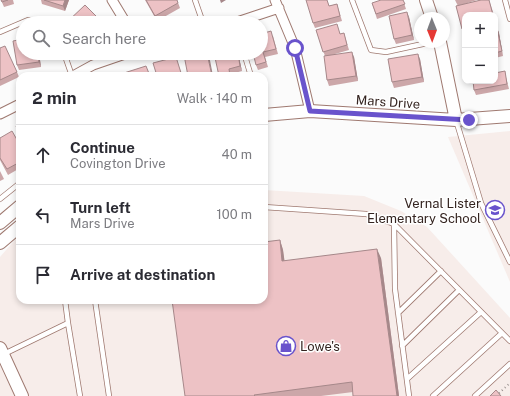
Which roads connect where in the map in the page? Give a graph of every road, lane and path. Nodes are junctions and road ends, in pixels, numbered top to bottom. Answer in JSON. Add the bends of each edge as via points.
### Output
{"nodes":[{"id":1,"x":112,"y":0,"type":"edge"},
{"id":2,"x":195,"y":0,"type":"edge"},
{"id":3,"x":352,"y":0,"type":"edge"},
{"id":4,"x":426,"y":0,"type":"edge"},
{"id":5,"x":505,"y":0,"type":"edge"},
{"id":6,"x":277,"y":4,"type":"edge"},
{"id":7,"x":430,"y":12,"type":"edge"},
{"id":8,"x":122,"y":16,"type":"edge"},
{"id":9,"x":201,"y":16,"type":"edge"},
{"id":10,"x":250,"y":16,"type":"edge"},
{"id":11,"x":510,"y":20,"type":"edge"},
{"id":12,"x":16,"y":25,"type":"edge"},
{"id":13,"x":0,"y":32,"type":"edge"},
{"id":14,"x":414,"y":46,"type":"edge"},
{"id":15,"x":441,"y":48,"type":"edge"},
{"id":16,"x":67,"y":60,"type":"edge"},
{"id":17,"x":108,"y":60,"type":"edge"},
{"id":18,"x":246,"y":60,"type":"edge"},
{"id":19,"x":71,"y":72,"type":"edge"},
{"id":20,"x":81,"y":72,"type":"edge"},
{"id":21,"x":250,"y":72,"type":"edge"},
{"id":22,"x":16,"y":106,"type":"edge"},
{"id":23,"x":310,"y":111,"type":"junction"},
{"id":24,"x":0,"y":114,"type":"edge"},
{"id":25,"x":268,"y":115,"type":"edge"},
{"id":26,"x":510,"y":116,"type":"edge"},
{"id":27,"x":456,"y":120,"type":"junction"},
{"id":28,"x":16,"y":186,"type":"edge"},
{"id":29,"x":0,"y":199,"type":"edge"},
{"id":30,"x":268,"y":207,"type":"edge"},
{"id":31,"x":16,"y":209,"type":"edge"},
{"id":32,"x":0,"y":223,"type":"edge"},
{"id":33,"x":394,"y":224,"type":"junction"},
{"id":34,"x":16,"y":229,"type":"edge"},
{"id":35,"x":0,"y":242,"type":"edge"},
{"id":36,"x":510,"y":261,"type":"edge"},
{"id":37,"x":441,"y":272,"type":"junction"},
{"id":38,"x":459,"y":290,"type":"junction"},
{"id":39,"x":66,"y":304,"type":"edge"},
{"id":40,"x":96,"y":304,"type":"edge"},
{"id":41,"x":481,"y":312,"type":"junction"},
{"id":42,"x":398,"y":314,"type":"junction"},
{"id":43,"x":68,"y":323,"type":"junction"},
{"id":44,"x":502,"y":333,"type":"junction"},
{"id":45,"x":510,"y":341,"type":"edge"},
{"id":46,"x":402,"y":346,"type":"junction"},
{"id":47,"x":2,"y":351,"type":"edge"},
{"id":48,"x":510,"y":364,"type":"edge"},
{"id":49,"x":406,"y":379,"type":"junction"},
{"id":50,"x":510,"y":383,"type":"edge"},
{"id":51,"x":22,"y":396,"type":"edge"},
{"id":52,"x":80,"y":396,"type":"edge"},
{"id":53,"x":109,"y":396,"type":"edge"},
{"id":54,"x":409,"y":396,"type":"edge"},
{"id":55,"x":434,"y":396,"type":"edge"},
{"id":56,"x":475,"y":396,"type":"edge"},
{"id":57,"x":496,"y":396,"type":"edge"}],
"edges":[{"from":1,"to":8,"type":"street"},
{"from":2,"to":9,"type":"lane"},
{"from":3,"to":14,"type":"lane","via":[[371,50],[386,52]]},
{"from":4,"to":7,"type":"street"},
{"from":5,"to":11,"type":"lane"},
{"from":6,"to":10,"type":"street"},
{"from":6,"to":23,"type":"street","via":[[295,48]]},
{"from":12,"to":13,"type":"lane"},
{"from":15,"to":27,"type":"street"},
{"from":16,"to":19,"type":"lane"},
{"from":17,"to":20,"type":"street"},
{"from":18,"to":21,"type":"lane"},
{"from":22,"to":24,"type":"street"},
{"from":23,"to":25,"type":"street","name":"Mars Drive"},
{"from":23,"to":27,"type":"street","name":"Mars Drive"},
{"from":26,"to":27,"type":"street","name":"Mars Drive"},
{"from":27,"to":36,"type":"lane","via":[[481,203]]},
{"from":28,"to":29,"type":"lane"},
{"from":30,"to":33,"type":"lane","via":[[366,214]]},
{"from":31,"to":32,"type":"street"},
{"from":33,"to":37,"type":"lane"},
{"from":33,"to":42,"type":"lane"},
{"from":34,"to":35,"type":"street"},
{"from":37,"to":38,"type":"lane"},
{"from":37,"to":42,"type":"lane"},
{"from":38,"to":41,"type":"lane"},
{"from":38,"to":46,"type":"lane"},
{"from":39,"to":43,"type":"lane"},
{"from":40,"to":53,"type":"lane"},
{"from":41,"to":44,"type":"lane"},
{"from":41,"to":49,"type":"lane"},
{"from":42,"to":46,"type":"lane"},
{"from":43,"to":47,"type":"lane"},
{"from":43,"to":52,"type":"lane"},
{"from":44,"to":45,"type":"lane"},
{"from":44,"to":55,"type":"lane"},
{"from":46,"to":49,"type":"lane"},
{"from":47,"to":51,"type":"street"},
{"from":48,"to":56,"type":"lane"},
{"from":49,"to":54,"type":"lane"},
{"from":50,"to":57,"type":"path"}]}
